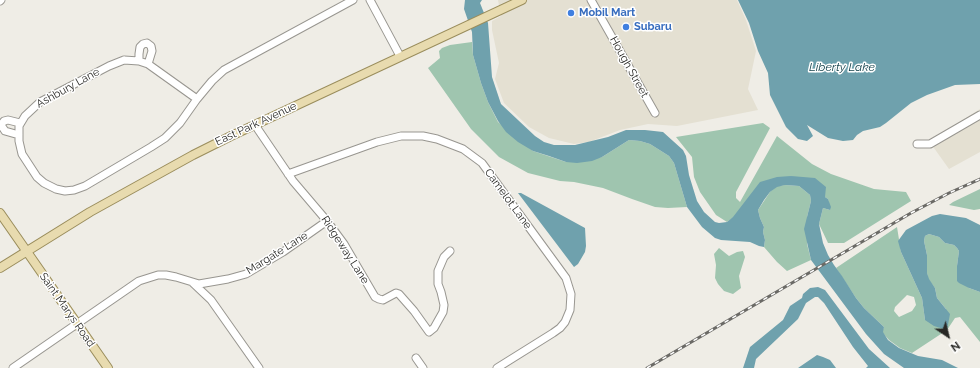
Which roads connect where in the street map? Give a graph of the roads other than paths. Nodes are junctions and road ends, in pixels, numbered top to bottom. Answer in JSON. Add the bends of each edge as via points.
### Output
{"nodes":[{"id":1,"x":353,"y":0,"type":"edge"},
{"id":2,"x":370,"y":0,"type":"edge"},
{"id":3,"x":522,"y":0,"type":"edge"},
{"id":4,"x":591,"y":0,"type":"edge"},
{"id":5,"x":400,"y":56,"type":"junction"},
{"id":6,"x":140,"y":60,"type":"junction"},
{"id":7,"x":148,"y":64,"type":"junction"},
{"id":8,"x":197,"y":99,"type":"junction"},
{"id":9,"x":655,"y":113,"type":"dead end"},
{"id":10,"x":980,"y":115,"type":"edge"},
{"id":11,"x":20,"y":124,"type":"junction"},
{"id":12,"x":255,"y":125,"type":"junction"},
{"id":13,"x":19,"y":135,"type":"junction"},
{"id":14,"x":917,"y":144,"type":"dead end"},
{"id":15,"x":288,"y":174,"type":"junction"},
{"id":16,"x":0,"y":214,"type":"edge"},
{"id":17,"x":327,"y":221,"type":"junction"},
{"id":18,"x":26,"y":251,"type":"junction"},
{"id":19,"x":450,"y":251,"type":"dead end"},
{"id":20,"x":0,"y":268,"type":"edge"},
{"id":21,"x":192,"y":282,"type":"junction"},
{"id":22,"x":77,"y":324,"type":"junction"},
{"id":23,"x":416,"y":358,"type":"dead end"},
{"id":24,"x":13,"y":368,"type":"edge"},
{"id":25,"x":108,"y":368,"type":"edge"},
{"id":26,"x":259,"y":368,"type":"edge"},
{"id":27,"x":423,"y":368,"type":"edge"},
{"id":28,"x":496,"y":368,"type":"edge"}],
"edges":[{"from":1,"to":8,"type":"street","via":[[224,70]]},
{"from":2,"to":5,"type":"street"},
{"from":3,"to":5,"type":"main road","name":"East Park Avenue"},
{"from":4,"to":9,"type":"street","name":"Hough Street"},
{"from":5,"to":12,"type":"main road","name":"East Park Avenue"},
{"from":6,"to":7,"type":"street"},
{"from":6,"to":7,"type":"street","via":[[140,47],[147,43],[152,51]]},
{"from":6,"to":11,"type":"street","name":"Ashbury Lane","via":[[124,60],[102,69],[40,102]]},
{"from":7,"to":8,"type":"street"},
{"from":8,"to":13,"type":"street","via":[[166,138],[74,190],[56,189],[44,183],[22,154]]},
{"from":10,"to":14,"type":"street","via":[[930,144]]},
{"from":11,"to":13,"type":"street"},
{"from":11,"to":13,"type":"street","via":[[4,121],[1,125],[5,131]]},
{"from":12,"to":15,"type":"street","name":"Ridgeway Lane"},
{"from":12,"to":18,"type":"main road","name":"East Park Avenue","via":[[121,194]]},
{"from":15,"to":17,"type":"street","name":"Ridgeway Lane"},
{"from":15,"to":28,"type":"street","name":"Camelot Lane","via":[[401,136],[437,139],[463,149],[482,163],[566,278],[572,303],[560,328]]},
{"from":16,"to":18,"type":"main road","name":"Saint Marys Road"},
{"from":17,"to":19,"type":"street","name":"Ridgeway Lane","via":[[344,244],[375,297],[383,300],[399,294],[429,332],[434,328],[444,305],[438,284],[438,271],[444,257]]},
{"from":17,"to":21,"type":"street","name":"Margate Lane","via":[[246,274],[216,282]]},
{"from":18,"to":20,"type":"main road","name":"East Park Avenue"},
{"from":18,"to":22,"type":"main road","name":"Saint Marys Road"},
{"from":21,"to":22,"type":"street","name":"Margate Lane","via":[[166,275],[139,281]]},
{"from":21,"to":26,"type":"street","via":[[211,300]]},
{"from":22,"to":24,"type":"street","name":"Margate Lane"},
{"from":22,"to":25,"type":"main road","name":"Saint Marys Road"},
{"from":23,"to":27,"type":"street"}]}
